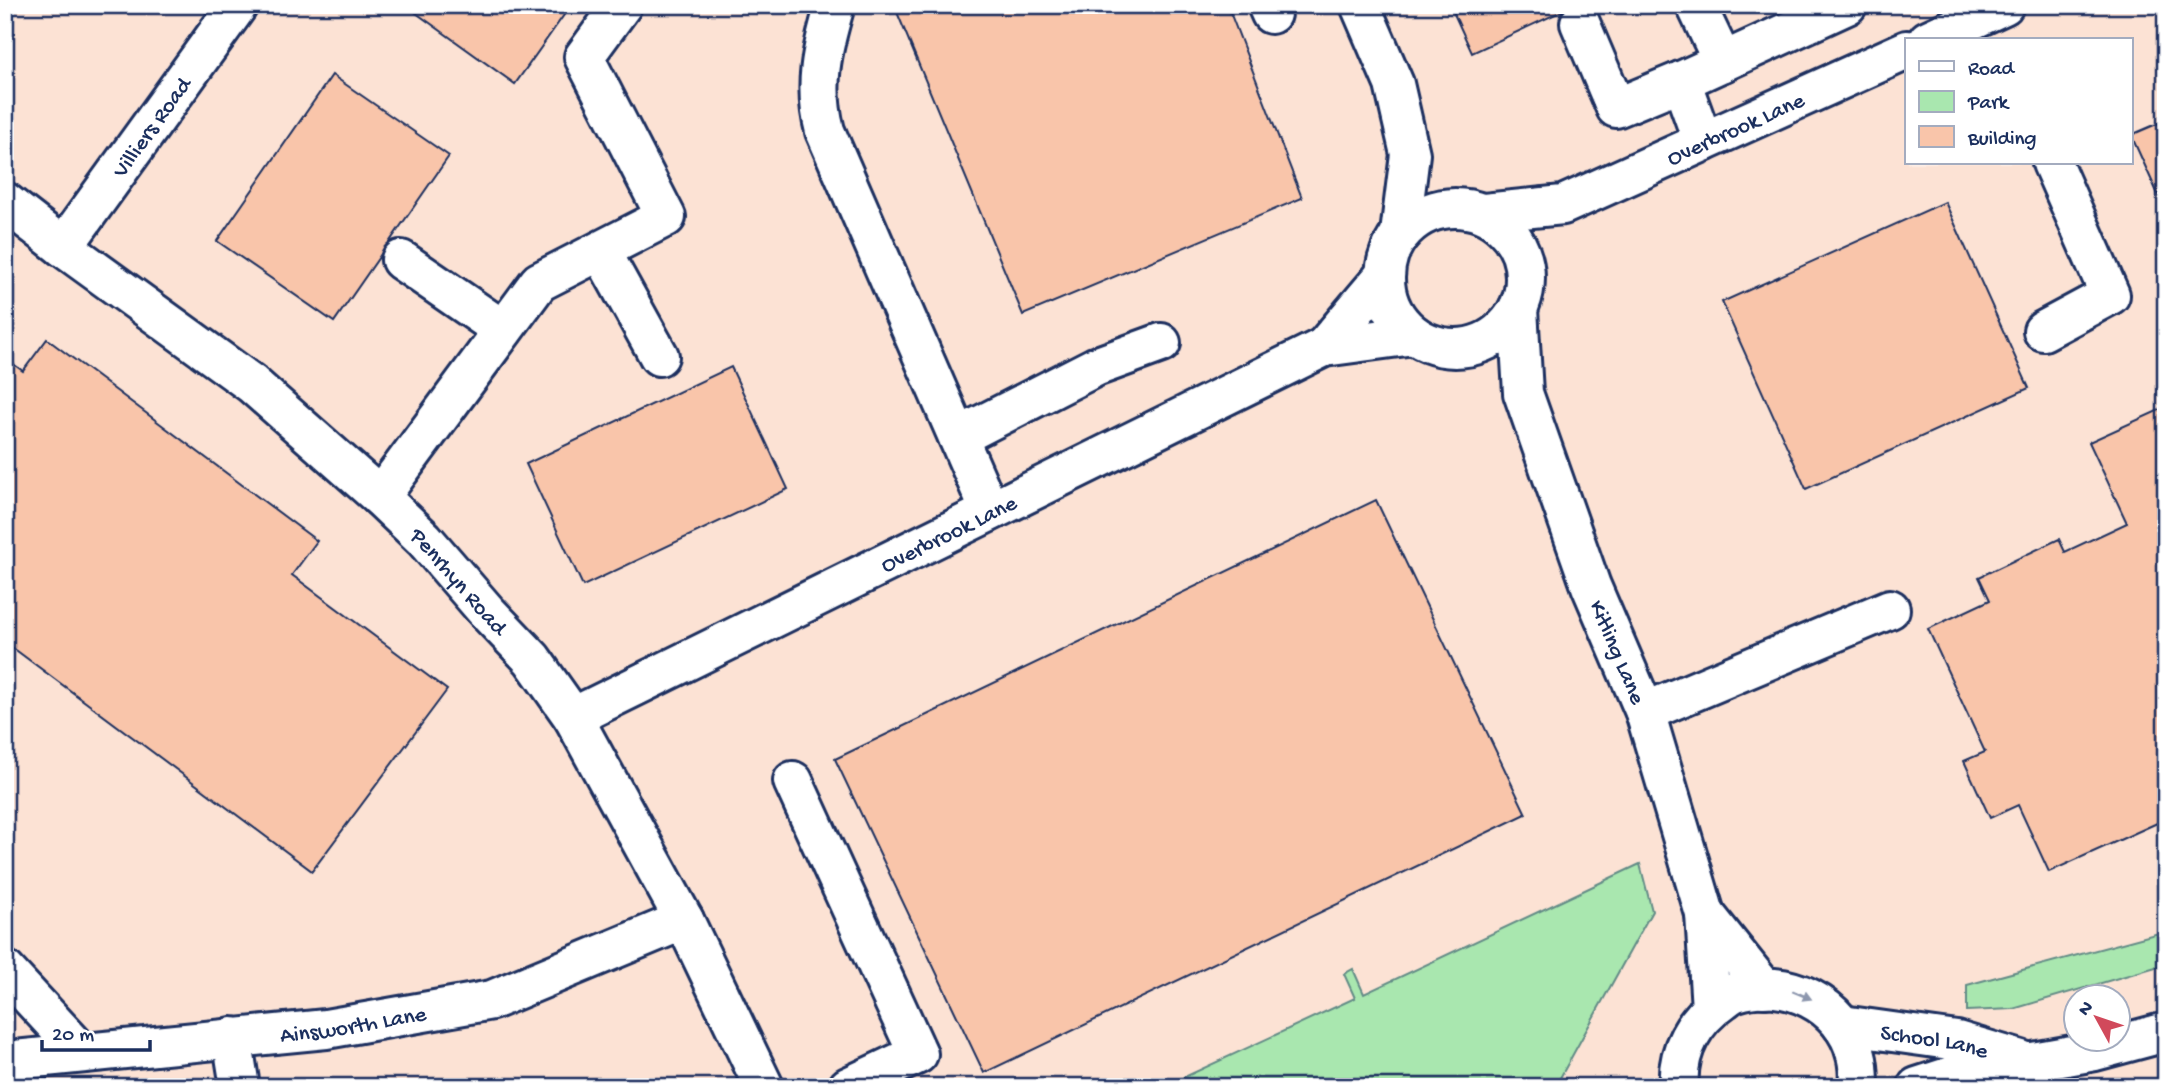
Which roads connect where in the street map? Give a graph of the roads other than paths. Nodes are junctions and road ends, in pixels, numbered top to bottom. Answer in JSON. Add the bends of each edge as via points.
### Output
{"nodes":[{"id":1,"x":238,"y":5,"type":"edge"},
{"id":2,"x":622,"y":5,"type":"edge"},
{"id":3,"x":835,"y":5,"type":"edge"},
{"id":4,"x":1360,"y":5,"type":"edge"},
{"id":5,"x":1696,"y":5,"type":"edge"},
{"id":6,"x":1847,"y":5,"type":"edge"},
{"id":7,"x":1996,"y":20,"type":"edge"},
{"id":8,"x":1580,"y":23,"type":"dead end"},
{"id":9,"x":1935,"y":38,"type":"edge"},
{"id":10,"x":1905,"y":51,"type":"edge"},
{"id":11,"x":1723,"y":62,"type":"junction"},
{"id":12,"x":1681,"y":81,"type":"junction"},
{"id":13,"x":1703,"y":142,"type":"junction"},
{"id":14,"x":1410,"y":154,"type":"junction"},
{"id":15,"x":2052,"y":164,"type":"edge"},
{"id":16,"x":5,"y":202,"type":"edge"},
{"id":17,"x":1563,"y":205,"type":"junction"},
{"id":18,"x":1472,"y":211,"type":"junction"},
{"id":19,"x":1400,"y":234,"type":"junction"},
{"id":20,"x":63,"y":247,"type":"junction"},
{"id":21,"x":601,"y":251,"type":"junction"},
{"id":22,"x":401,"y":260,"type":"dead end"},
{"id":23,"x":1525,"y":267,"type":"junction"},
{"id":24,"x":1384,"y":276,"type":"junction"},
{"id":25,"x":1518,"y":309,"type":"junction"},
{"id":26,"x":503,"y":330,"type":"junction"},
{"id":27,"x":2043,"y":331,"type":"dead end"},
{"id":28,"x":1414,"y":335,"type":"junction"},
{"id":29,"x":1161,"y":343,"type":"dead end"},
{"id":30,"x":1324,"y":347,"type":"junction"},
{"id":31,"x":1462,"y":348,"type":"junction"},
{"id":32,"x":659,"y":356,"type":"dead end"},
{"id":33,"x":1523,"y":393,"type":"junction"},
{"id":34,"x":958,"y":437,"type":"junction"},
{"id":35,"x":380,"y":496,"type":"junction"},
{"id":36,"x":990,"y":512,"type":"junction"},
{"id":37,"x":1890,"y":609,"type":"dead end"},
{"id":38,"x":1644,"y":712,"type":"junction"},
{"id":39,"x":573,"y":717,"type":"junction"},
{"id":40,"x":793,"y":781,"type":"dead end"},
{"id":41,"x":1705,"y":914,"type":"junction"},
{"id":42,"x":684,"y":919,"type":"junction"},
{"id":43,"x":5,"y":970,"type":"edge"},
{"id":44,"x":1764,"y":988,"type":"junction"},
{"id":45,"x":1711,"y":1009,"type":"junction"},
{"id":46,"x":1842,"y":1025,"type":"junction"},
{"id":47,"x":2166,"y":1032,"type":"edge"},
{"id":48,"x":232,"y":1037,"type":"junction"},
{"id":49,"x":82,"y":1053,"type":"junction"},
{"id":50,"x":5,"y":1061,"type":"edge"},
{"id":51,"x":2026,"y":1062,"type":"junction"},
{"id":52,"x":1678,"y":1085,"type":"edge"},
{"id":53,"x":240,"y":1087,"type":"edge"},
{"id":54,"x":764,"y":1087,"type":"edge"},
{"id":55,"x":848,"y":1087,"type":"edge"},
{"id":56,"x":1859,"y":1087,"type":"edge"},
{"id":57,"x":1917,"y":1087,"type":"edge"}],
"edges":[{"from":1,"to":20,"type":"street","name":"Villiers Road"},
{"from":2,"to":21,"type":"street","via":[[584,57],[666,217]]},
{"from":3,"to":34,"type":"street","via":[[818,86],[825,131]]},
{"from":4,"to":14,"type":"street","via":[[1394,84]]},
{"from":5,"to":11,"type":"street"},
{"from":6,"to":11,"type":"street"},
{"from":7,"to":9,"type":"street"},
{"from":8,"to":12,"type":"street","via":[[1616,108]]},
{"from":10,"to":13,"type":"street","name":"Overbrook Lane"},
{"from":11,"to":12,"type":"street"},
{"from":12,"to":13,"type":"street"},
{"from":13,"to":17,"type":"street","name":"Overbrook Lane"},
{"from":14,"to":18,"type":"street"},
{"from":14,"to":19,"type":"street"},
{"from":15,"to":27,"type":"street","via":[[2110,295]]},
{"from":16,"to":20,"type":"street","name":"Penrhyn Road"},
{"from":17,"to":18,"type":"street","name":"Overbrook Lane"},
{"from":17,"to":23,"type":"street"},
{"from":18,"to":19,"type":"street","via":[[1438,210]]},
{"from":18,"to":23,"type":"street","via":[[1503,227],[1517,245]]},
{"from":19,"to":24,"type":"street"},
{"from":20,"to":35,"type":"street","name":"Penrhyn Road","via":[[252,383]]},
{"from":21,"to":26,"type":"street","via":[[538,282]]},
{"from":21,"to":32,"type":"street"},
{"from":22,"to":26,"type":"street"},
{"from":23,"to":25,"type":"street","via":[[1525,289]]},
{"from":24,"to":28,"type":"street","via":[[1398,319]]},
{"from":24,"to":30,"type":"street","name":"Overbrook Lane"},
{"from":25,"to":31,"type":"street","via":[[1504,328],[1485,342]]},
{"from":25,"to":33,"type":"street","name":"Kitling Lane"},
{"from":26,"to":35,"type":"street"},
{"from":28,"to":30,"type":"street","name":"Overbrook Lane"},
{"from":28,"to":31,"type":"street","via":[[1429,344]]},
{"from":29,"to":34,"type":"street","via":[[1094,367]]},
{"from":30,"to":36,"type":"street","name":"Overbrook Lane"},
{"from":31,"to":33,"type":"street"},
{"from":33,"to":38,"type":"street","name":"Kitling Lane","via":[[1591,586]]},
{"from":34,"to":36,"type":"street"},
{"from":35,"to":39,"type":"street","name":"Penrhyn Road","via":[[424,538],[532,659]]},
{"from":36,"to":39,"type":"street","name":"Overbrook Lane"},
{"from":37,"to":38,"type":"street"},
{"from":38,"to":41,"type":"street","name":"Kitling Lane"},
{"from":39,"to":42,"type":"street","name":"Penrhyn Road"},
{"from":40,"to":55,"type":"street","via":[[918,1054]]},
{"from":41,"to":44,"type":"street","name":"Kitling Lane"},
{"from":41,"to":45,"type":"street","name":"Kitling Lane"},
{"from":42,"to":48,"type":"street","name":"Ainsworth Lane","via":[[492,1000],[326,1028]]},
{"from":42,"to":54,"type":"street","name":"Penrhyn Road"},
{"from":43,"to":49,"type":"street"},
{"from":44,"to":45,"type":"street","via":[[1735,992]]},
{"from":44,"to":46,"type":"street","one_way":true,"via":[[1794,991],[1812,999]]},
{"from":45,"to":52,"type":"street","via":[[1692,1030],[1681,1055]]},
{"from":46,"to":51,"type":"street","name":"School Lane","via":[[1957,1041]]},
{"from":46,"to":56,"type":"street","via":[[1856,1054]]},
{"from":47,"to":51,"type":"street","name":"School Lane","via":[[2095,1051]]},
{"from":48,"to":49,"type":"street","name":"Ainsworth Lane"},
{"from":48,"to":53,"type":"street"},
{"from":49,"to":50,"type":"street","name":"Ainsworth Lane"},
{"from":51,"to":57,"type":"street","name":"School Lane"}]}
